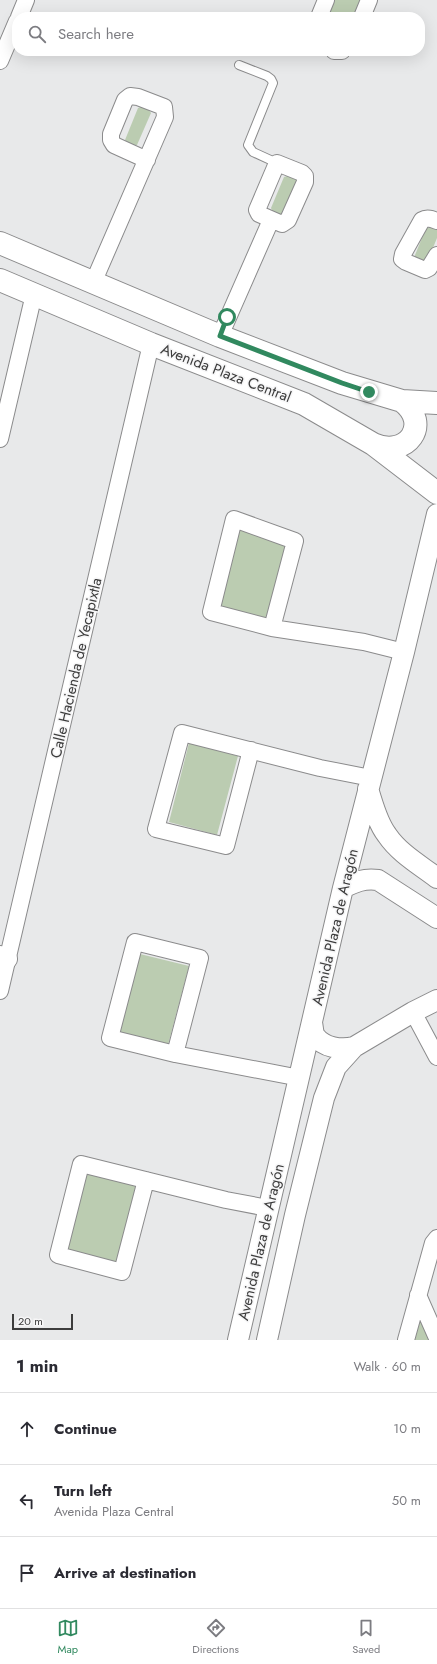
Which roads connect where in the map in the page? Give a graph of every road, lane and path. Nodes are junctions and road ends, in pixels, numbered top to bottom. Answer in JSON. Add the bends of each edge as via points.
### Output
{"nodes":[{"id":1,"x":26,"y":0,"type":"edge"},
{"id":2,"x":326,"y":0,"type":"edge"},
{"id":3,"x":369,"y":0,"type":"edge"},
{"id":4,"x":21,"y":12,"type":"edge"},
{"id":5,"x":321,"y":12,"type":"edge"},
{"id":6,"x":364,"y":12,"type":"edge"},
{"id":7,"x":12,"y":33,"type":"edge"},
{"id":8,"x":0,"y":62,"type":"edge"},
{"id":9,"x":239,"y":65,"type":"dead end"},
{"id":10,"x":147,"y":160,"type":"dead end"},
{"id":11,"x":277,"y":163,"type":"junction"},
{"id":12,"x":271,"y":220,"type":"junction"},
{"id":13,"x":437,"y":221,"type":"edge"},
{"id":14,"x":0,"y":243,"type":"edge"},
{"id":15,"x":437,"y":255,"type":"edge"},
{"id":16,"x":0,"y":280,"type":"edge"},
{"id":17,"x":93,"y":283,"type":"junction"},
{"id":18,"x":34,"y":294,"type":"junction"},
{"id":19,"x":223,"y":327,"type":"junction"},
{"id":20,"x":151,"y":344,"type":"junction"},
{"id":21,"x":402,"y":401,"type":"junction"},
{"id":22,"x":437,"y":403,"type":"edge"},
{"id":23,"x":0,"y":439,"type":"edge"},
{"id":24,"x":373,"y":444,"type":"junction"},
{"id":25,"x":437,"y":493,"type":"edge"},
{"id":26,"x":437,"y":514,"type":"edge"},
{"id":27,"x":272,"y":628,"type":"junction"},
{"id":28,"x":404,"y":652,"type":"junction"},
{"id":29,"x":251,"y":750,"type":"junction"},
{"id":30,"x":369,"y":784,"type":"junction"},
{"id":31,"x":437,"y":878,"type":"edge"},
{"id":32,"x":343,"y":888,"type":"junction"},
{"id":33,"x":437,"y":918,"type":"edge"},
{"id":34,"x":4,"y":958,"type":"edge"},
{"id":35,"x":0,"y":991,"type":"edge"},
{"id":36,"x":437,"y":1000,"type":"edge"},
{"id":37,"x":413,"y":1012,"type":"junction"},
{"id":38,"x":312,"y":1023,"type":"junction"},
{"id":39,"x":354,"y":1048,"type":"junction"},
{"id":40,"x":175,"y":1054,"type":"junction"},
{"id":41,"x":437,"y":1057,"type":"edge"},
{"id":42,"x":300,"y":1078,"type":"junction"},
{"id":43,"x":146,"y":1180,"type":"junction"},
{"id":44,"x":268,"y":1208,"type":"junction"},
{"id":45,"x":437,"y":1238,"type":"edge"},
{"id":46,"x":418,"y":1295,"type":"junction"},
{"id":47,"x":437,"y":1338,"type":"edge"},
{"id":48,"x":238,"y":1340,"type":"edge"},
{"id":49,"x":267,"y":1340,"type":"edge"},
{"id":50,"x":406,"y":1340,"type":"edge"}],
"edges":[{"from":1,"to":4,"type":"street"},
{"from":2,"to":5,"type":"street"},
{"from":3,"to":6,"type":"street"},
{"from":7,"to":8,"type":"street"},
{"from":9,"to":11,"type":"lane","via":[[267,76],[273,83],[248,145],[254,152]]},
{"from":10,"to":17,"type":"street"},
{"from":11,"to":12,"type":"street","via":[[257,208],[259,214]]},
{"from":11,"to":12,"type":"street","via":[[302,173],[305,179],[287,222],[282,224]]},
{"from":12,"to":19,"type":"street"},
{"from":13,"to":15,"type":"street","via":[[429,218],[422,220],[402,259],[424,270],[429,268]]},
{"from":14,"to":17,"type":"main road"},
{"from":16,"to":18,"type":"main road","name":"Avenida Plaza Central"},
{"from":17,"to":19,"type":"main road"},
{"from":18,"to":20,"type":"main road","name":"Avenida Plaza Central"},
{"from":18,"to":23,"type":"street"},
{"from":19,"to":21,"type":"main road","via":[[342,383]]},
{"from":20,"to":24,"type":"main road","name":"Avenida Plaza Central","via":[[304,404]]},
{"from":20,"to":34,"type":"street","name":"Calle Hacienda de Yecapixtla"},
{"from":21,"to":22,"type":"main road"},
{"from":21,"to":24,"type":"main road","via":[[413,413],[415,420],[411,438],[405,444],[390,449]]},
{"from":24,"to":25,"type":"main road","name":"Avenida Plaza Central"},
{"from":26,"to":28,"type":"street","name":"Avenida Plaza de Aragón"},
{"from":27,"to":27,"type":"street","via":[[211,612],[234,518],[295,541]]},
{"from":27,"to":28,"type":"street","via":[[364,642]]},
{"from":28,"to":30,"type":"street","name":"Avenida Plaza de Aragón"},
{"from":29,"to":29,"type":"street","via":[[182,733],[156,829],[226,846]]},
{"from":29,"to":30,"type":"street"},
{"from":30,"to":31,"type":"street","via":[[379,821],[386,834],[394,845]]},
{"from":30,"to":32,"type":"street","name":"Avenida Plaza de Aragón"},
{"from":32,"to":33,"type":"street","via":[[362,880],[378,880]]},
{"from":32,"to":38,"type":"street","name":"Avenida Plaza de Aragón"},
{"from":34,"to":35,"type":"street","name":"Calle Hacienda de Yecapixtla"},
{"from":36,"to":37,"type":"street","name":"Avenida Plaza de Aragón"},
{"from":37,"to":39,"type":"street","name":"Avenida Plaza de Aragón"},
{"from":37,"to":41,"type":"street"},
{"from":38,"to":39,"type":"street","via":[[315,1035],[328,1046],[343,1050]]},
{"from":38,"to":42,"type":"street","name":"Avenida Plaza de Aragón"},
{"from":39,"to":49,"type":"street","name":"Avenida Plaza de Aragón","via":[[336,1067],[324,1098]]},
{"from":40,"to":40,"type":"street","via":[[110,1038],[135,942],[200,958]]},
{"from":40,"to":42,"type":"street"},
{"from":42,"to":44,"type":"street","name":"Avenida Plaza de Aragón"},
{"from":43,"to":43,"type":"street","via":[[81,1164],[58,1255],[122,1272]]},
{"from":43,"to":44,"type":"street"},
{"from":44,"to":48,"type":"street","name":"Avenida Plaza de Aragón"},
{"from":45,"to":46,"type":"street","via":[[433,1243]]},
{"from":46,"to":47,"type":"street"},
{"from":46,"to":50,"type":"street"}]}
